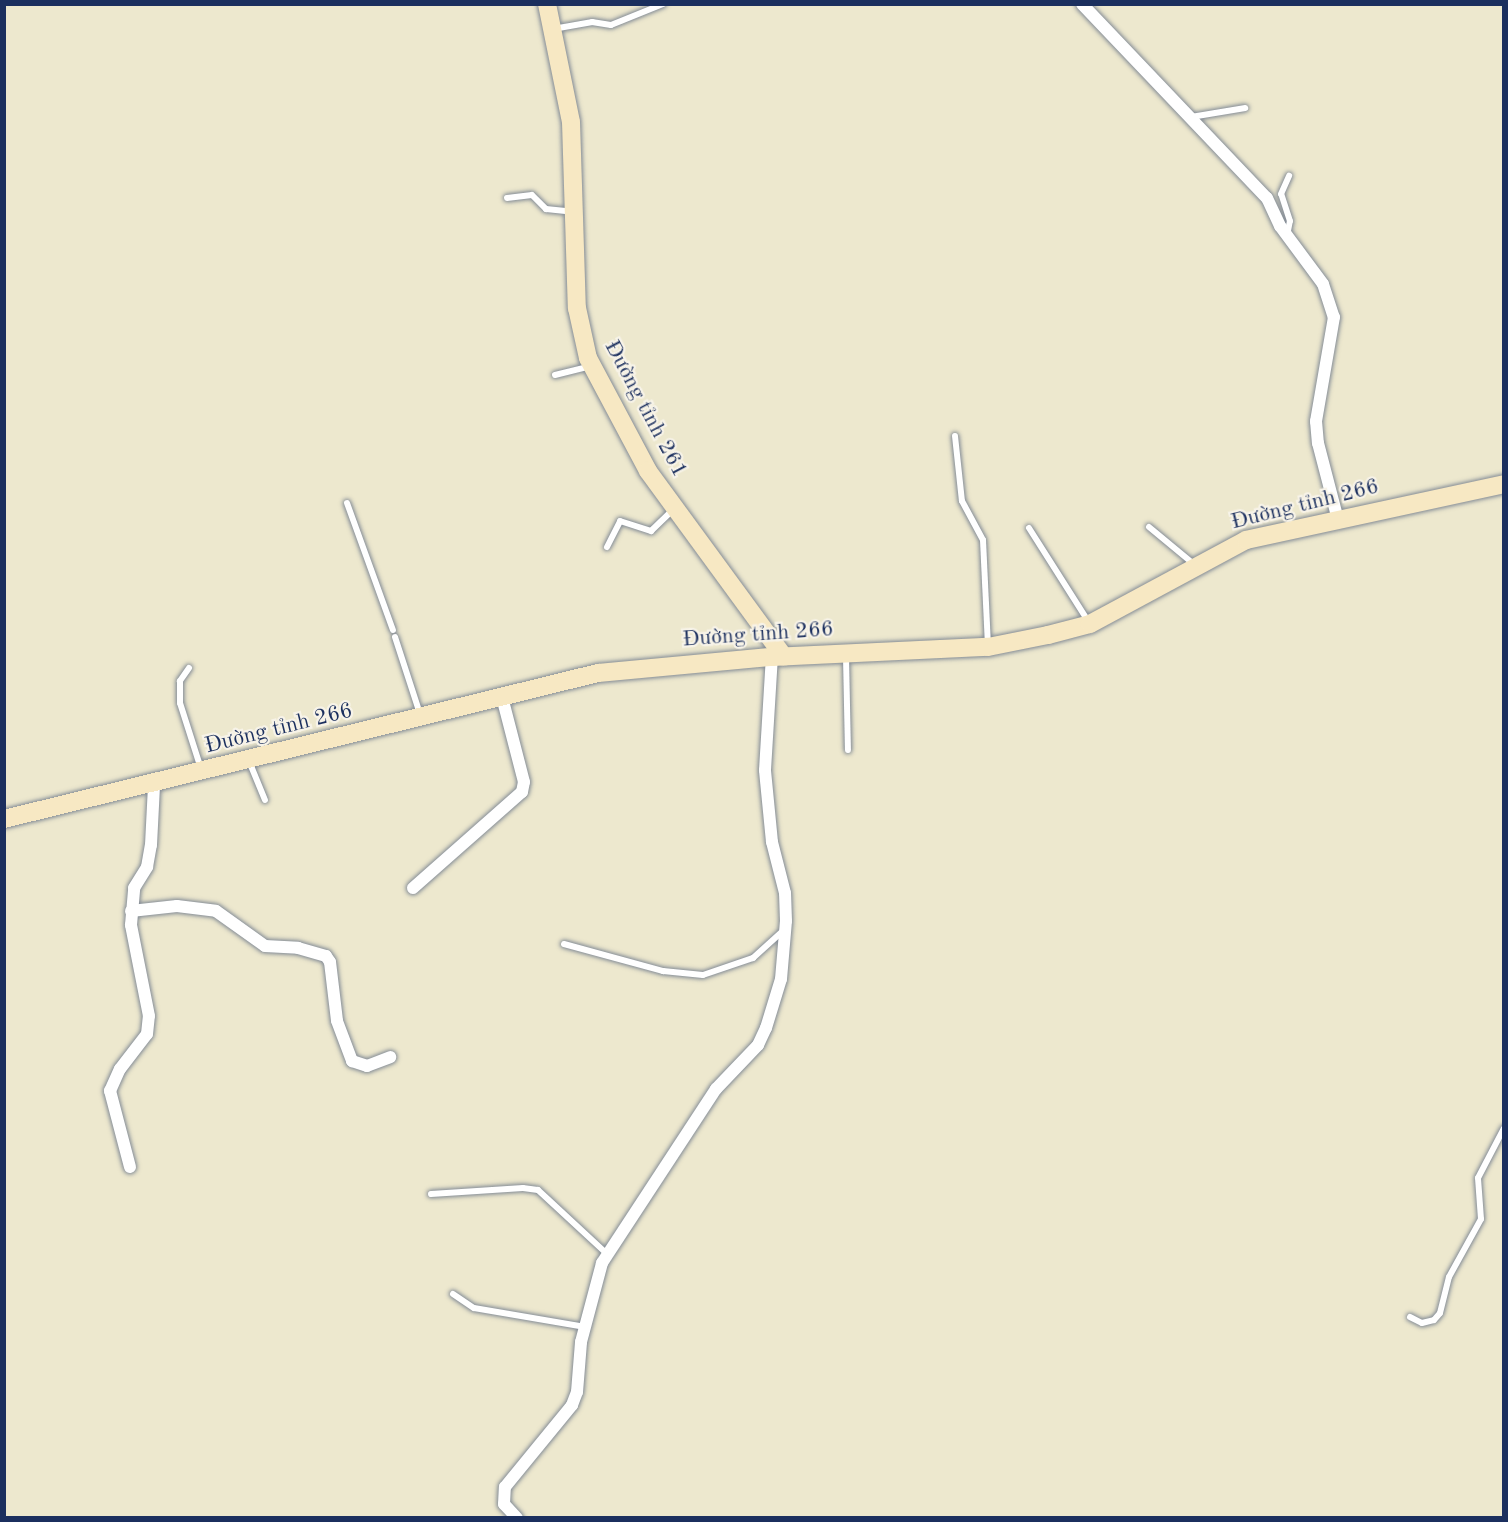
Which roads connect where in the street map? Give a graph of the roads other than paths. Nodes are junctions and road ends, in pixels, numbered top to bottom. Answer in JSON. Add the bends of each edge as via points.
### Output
{"nodes":[{"id":1,"x":547,"y":4,"type":"edge"},
{"id":2,"x":663,"y":4,"type":"edge"},
{"id":3,"x":1082,"y":4,"type":"edge"},
{"id":4,"x":552,"y":30,"type":"junction"},
{"id":5,"x":1245,"y":108,"type":"dead end"},
{"id":6,"x":1191,"y":117,"type":"junction"},
{"id":7,"x":1289,"y":176,"type":"dead end"},
{"id":8,"x":507,"y":198,"type":"dead end"},
{"id":9,"x":573,"y":212,"type":"junction"},
{"id":10,"x":1287,"y":237,"type":"junction"},
{"id":11,"x":591,"y":366,"type":"junction"},
{"id":12,"x":555,"y":375,"type":"dead end"},
{"id":13,"x":955,"y":436,"type":"dead end"},
{"id":14,"x":1503,"y":484,"type":"edge"},
{"id":15,"x":347,"y":503,"type":"dead end"},
{"id":16,"x":675,"y":509,"type":"junction"},
{"id":17,"x":1338,"y":520,"type":"junction"},
{"id":18,"x":1149,"y":527,"type":"dead end"},
{"id":19,"x":1029,"y":528,"type":"dead end"},
{"id":20,"x":607,"y":547,"type":"dead end"},
{"id":21,"x":1196,"y":565,"type":"junction"},
{"id":22,"x":1090,"y":624,"type":"junction"},
{"id":23,"x":988,"y":647,"type":"junction"},
{"id":24,"x":846,"y":653,"type":"junction"},
{"id":25,"x":778,"y":657,"type":"junction"},
{"id":26,"x":189,"y":668,"type":"dead end"},
{"id":27,"x":502,"y":698,"type":"junction"},
{"id":28,"x":422,"y":718,"type":"junction"},
{"id":29,"x":848,"y":750,"type":"dead end"},
{"id":30,"x":249,"y":761,"type":"junction"},
{"id":31,"x":202,"y":772,"type":"junction"},
{"id":32,"x":154,"y":785,"type":"junction"},
{"id":33,"x":265,"y":800,"type":"dead end"},
{"id":34,"x":4,"y":819,"type":"edge"},
{"id":35,"x":414,"y":888,"type":"dead end"},
{"id":36,"x":131,"y":911,"type":"junction"},
{"id":37,"x":784,"y":930,"type":"junction"},
{"id":38,"x":564,"y":944,"type":"dead end"},
{"id":39,"x":390,"y":1057,"type":"dead end"},
{"id":40,"x":1503,"y":1128,"type":"edge"},
{"id":41,"x":130,"y":1167,"type":"dead end"},
{"id":42,"x":432,"y":1194,"type":"dead end"},
{"id":43,"x":607,"y":1254,"type":"junction"},
{"id":44,"x":453,"y":1294,"type":"dead end"},
{"id":45,"x":1410,"y":1317,"type":"dead end"},
{"id":46,"x":585,"y":1326,"type":"junction"},
{"id":47,"x":517,"y":1518,"type":"edge"}],
"edges":[{"from":1,"to":4,"type":"main road","name":"Đường tỉnh 261"},
{"from":2,"to":4,"type":"lane","via":[[611,25],[592,22]]},
{"from":3,"to":6,"type":"street"},
{"from":4,"to":9,"type":"main road","name":"Đường tỉnh 261","via":[[571,122]]},
{"from":5,"to":6,"type":"lane"},
{"from":6,"to":10,"type":"street","via":[[1267,198]]},
{"from":7,"to":10,"type":"lane","via":[[1281,194],[1290,221]]},
{"from":8,"to":9,"type":"lane","via":[[532,195],[546,209]]},
{"from":9,"to":11,"type":"main road","name":"Đường tỉnh 261","via":[[579,325]]},
{"from":10,"to":17,"type":"street","via":[[1323,284],[1334,317],[1316,421]]},
{"from":11,"to":12,"type":"lane"},
{"from":11,"to":16,"type":"main road","name":"Đường tỉnh 261","via":[[648,471]]},
{"from":13,"to":23,"type":"lane","via":[[962,501],[983,540]]},
{"from":14,"to":17,"type":"main road","name":"Đường tỉnh 266"},
{"from":15,"to":28,"type":"lane"},
{"from":16,"to":20,"type":"lane","via":[[651,531],[620,521]]},
{"from":16,"to":25,"type":"main road","name":"Đường tỉnh 261"},
{"from":17,"to":21,"type":"main road","name":"Đường tỉnh 266","via":[[1246,540]]},
{"from":18,"to":21,"type":"lane"},
{"from":19,"to":22,"type":"lane"},
{"from":21,"to":22,"type":"main road","name":"Đường tỉnh 266"},
{"from":22,"to":23,"type":"main road","name":"Đường tỉnh 266"},
{"from":23,"to":24,"type":"main road","name":"Đường tỉnh 266"},
{"from":24,"to":25,"type":"main road","name":"Đường tỉnh 266"},
{"from":24,"to":29,"type":"lane"},
{"from":25,"to":27,"type":"main road","name":"Đường tỉnh 266","via":[[636,667]]},
{"from":25,"to":37,"type":"street","via":[[765,770],[771,842],[784,893]]},
{"from":26,"to":31,"type":"lane","via":[[180,681],[180,703]]},
{"from":27,"to":28,"type":"main road","name":"Đường tỉnh 266"},
{"from":27,"to":35,"type":"street","via":[[524,782],[522,792]]},
{"from":28,"to":30,"type":"main road","name":"Đường tỉnh 266"},
{"from":30,"to":31,"type":"main road","name":"Đường tỉnh 266"},
{"from":30,"to":33,"type":"lane"},
{"from":31,"to":32,"type":"main road","name":"Đường tỉnh 266"},
{"from":32,"to":34,"type":"main road","name":"Đường tỉnh 266"},
{"from":32,"to":36,"type":"street","via":[[147,867],[134,888]]},
{"from":36,"to":39,"type":"street","via":[[177,906],[216,911],[266,946],[298,948],[326,956],[337,1021],[352,1061],[368,1066]]},
{"from":36,"to":41,"type":"street","via":[[136,967],[148,1016],[147,1034],[120,1069],[110,1091]]},
{"from":37,"to":38,"type":"lane","via":[[753,958],[703,975],[663,971]]},
{"from":37,"to":43,"type":"street","via":[[781,979],[762,1040],[716,1089]]},
{"from":40,"to":45,"type":"lane","via":[[1478,1178],[1481,1219],[1449,1277],[1440,1313],[1434,1320],[1422,1323]]},
{"from":42,"to":43,"type":"lane","via":[[538,1190]]},
{"from":43,"to":46,"type":"street","via":[[599,1268]]},
{"from":44,"to":46,"type":"lane","via":[[474,1308]]},
{"from":46,"to":47,"type":"street","via":[[572,1405],[505,1487],[504,1504]]}]}
